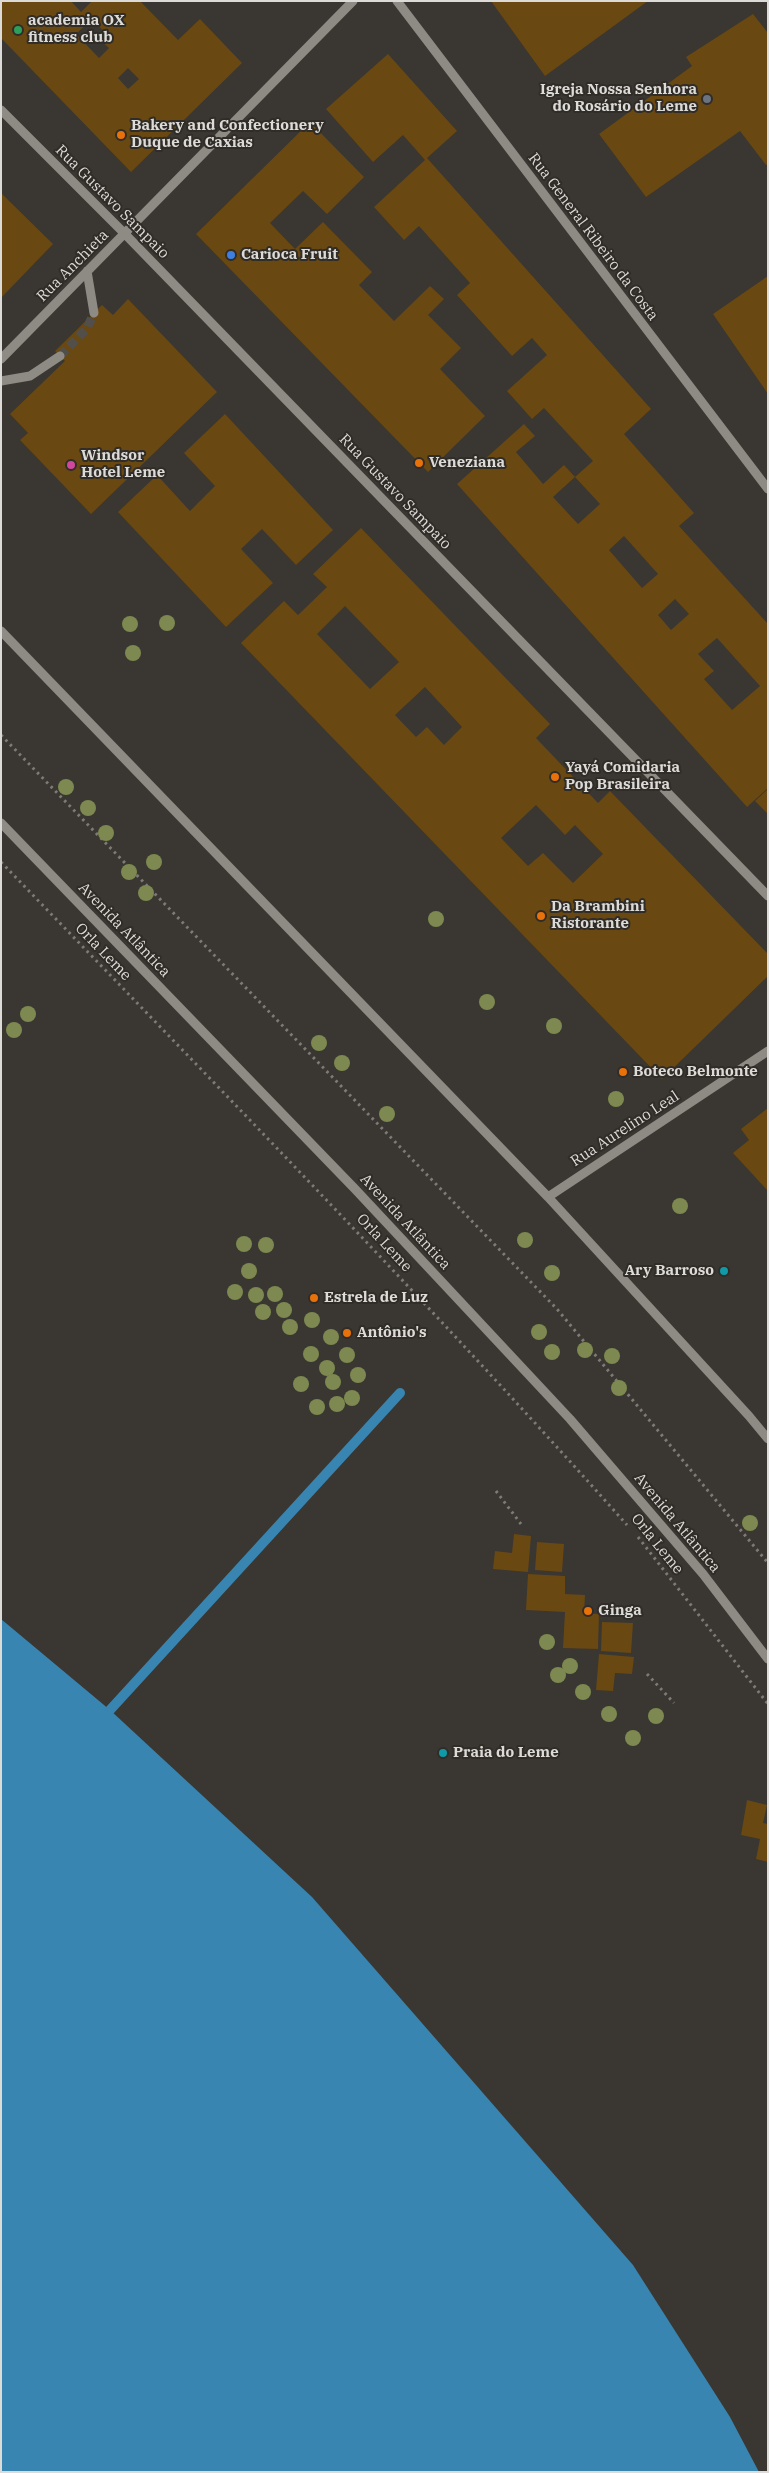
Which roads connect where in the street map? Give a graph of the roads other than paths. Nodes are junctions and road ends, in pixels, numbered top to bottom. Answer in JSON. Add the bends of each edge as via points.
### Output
{"nodes":[{"id":1,"x":353,"y":1,"type":"edge"},
{"id":2,"x":397,"y":1,"type":"edge"},
{"id":3,"x":1,"y":110,"type":"edge"},
{"id":4,"x":124,"y":233,"type":"junction"},
{"id":5,"x":87,"y":271,"type":"junction"},
{"id":6,"x":94,"y":313,"type":"tunnel mouth"},
{"id":7,"x":60,"y":356,"type":"tunnel mouth"},
{"id":8,"x":1,"y":358,"type":"edge"},
{"id":9,"x":1,"y":381,"type":"edge"},
{"id":10,"x":768,"y":489,"type":"edge"},
{"id":11,"x":1,"y":632,"type":"edge"},
{"id":12,"x":1,"y":822,"type":"edge"},
{"id":13,"x":768,"y":896,"type":"edge"},
{"id":14,"x":768,"y":1051,"type":"edge"},
{"id":15,"x":548,"y":1197,"type":"junction"},
{"id":16,"x":768,"y":1439,"type":"edge"},
{"id":17,"x":768,"y":1659,"type":"edge"}],
"edges":[{"from":1,"to":4,"type":"street","name":"Rua Anchieta"},
{"from":2,"to":10,"type":"street","name":"Rua General Ribeiro da Costa"},
{"from":3,"to":4,"type":"street","name":"Rua Gustavo Sampaio"},
{"from":4,"to":5,"type":"street","name":"Rua Anchieta"},
{"from":4,"to":13,"type":"street","name":"Rua Gustavo Sampaio"},
{"from":5,"to":6,"type":"street"},
{"from":5,"to":8,"type":"street","name":"Rua Anchieta"},
{"from":7,"to":9,"type":"street","via":[[30,376]]},
{"from":11,"to":15,"type":"street"},
{"from":12,"to":17,"type":"street","name":"Avenida Atlântica","via":[[355,1189],[570,1419],[702,1574]]},
{"from":14,"to":15,"type":"street","name":"Rua Aurelino Leal"},
{"from":15,"to":16,"type":"street"}]}
